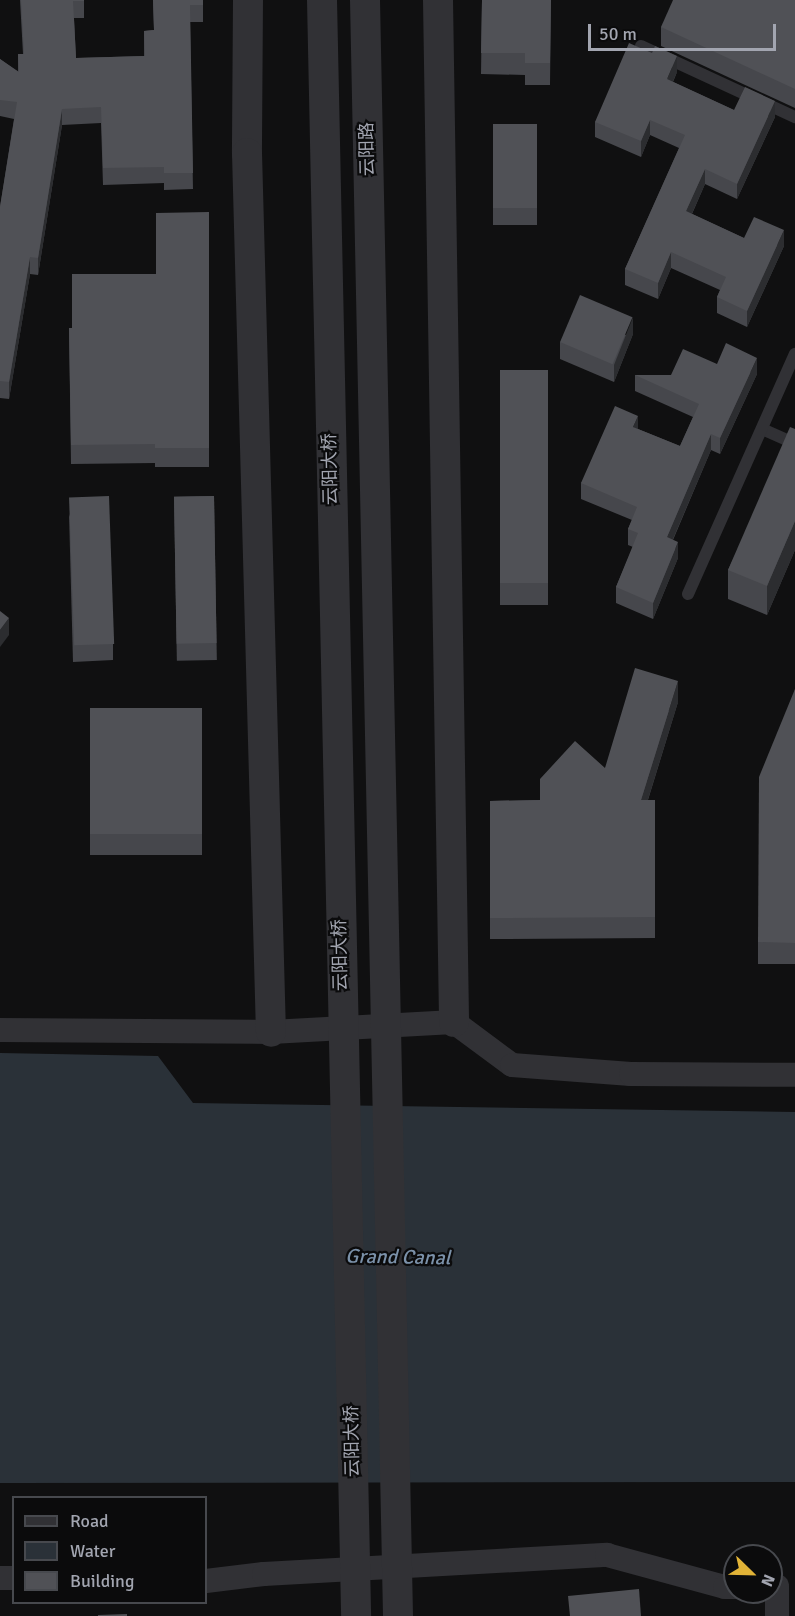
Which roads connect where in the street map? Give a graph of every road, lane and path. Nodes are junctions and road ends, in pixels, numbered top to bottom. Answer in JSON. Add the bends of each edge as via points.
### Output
{"nodes":[{"id":1,"x":248,"y":0,"type":"edge"},
{"id":2,"x":322,"y":0,"type":"edge"},
{"id":3,"x":365,"y":0,"type":"edge"},
{"id":4,"x":438,"y":0,"type":"edge"},
{"id":5,"x":641,"y":46,"type":"edge"},
{"id":6,"x":795,"y":117,"type":"edge"},
{"id":7,"x":795,"y":354,"type":"edge"},
{"id":8,"x":762,"y":429,"type":"junction"},
{"id":9,"x":795,"y":444,"type":"edge"},
{"id":10,"x":688,"y":594,"type":"dead end"},
{"id":11,"x":454,"y":1023,"type":"junction"},
{"id":12,"x":0,"y":1030,"type":"edge"},
{"id":13,"x":271,"y":1032,"type":"junction"},
{"id":14,"x":795,"y":1075,"type":"edge"},
{"id":15,"x":207,"y":1581,"type":"edge"},
{"id":16,"x":723,"y":1586,"type":"edge"},
{"id":17,"x":356,"y":1616,"type":"edge"},
{"id":18,"x":398,"y":1616,"type":"edge"}],
"edges":[{"from":1,"to":13,"type":"street","via":[[247,153]]},
{"from":2,"to":17,"type":"street","name":"云阳大桥"},
{"from":3,"to":18,"type":"street","name":"云阳路"},
{"from":4,"to":11,"type":"street"},
{"from":5,"to":6,"type":"lane"},
{"from":7,"to":8,"type":"lane"},
{"from":8,"to":9,"type":"lane"},
{"from":8,"to":10,"type":"lane"},
{"from":11,"to":13,"type":"street"},
{"from":11,"to":14,"type":"street","via":[[512,1065],[631,1074]]},
{"from":12,"to":13,"type":"street"},
{"from":15,"to":16,"type":"street","via":[[264,1574],[607,1555]]}]}
